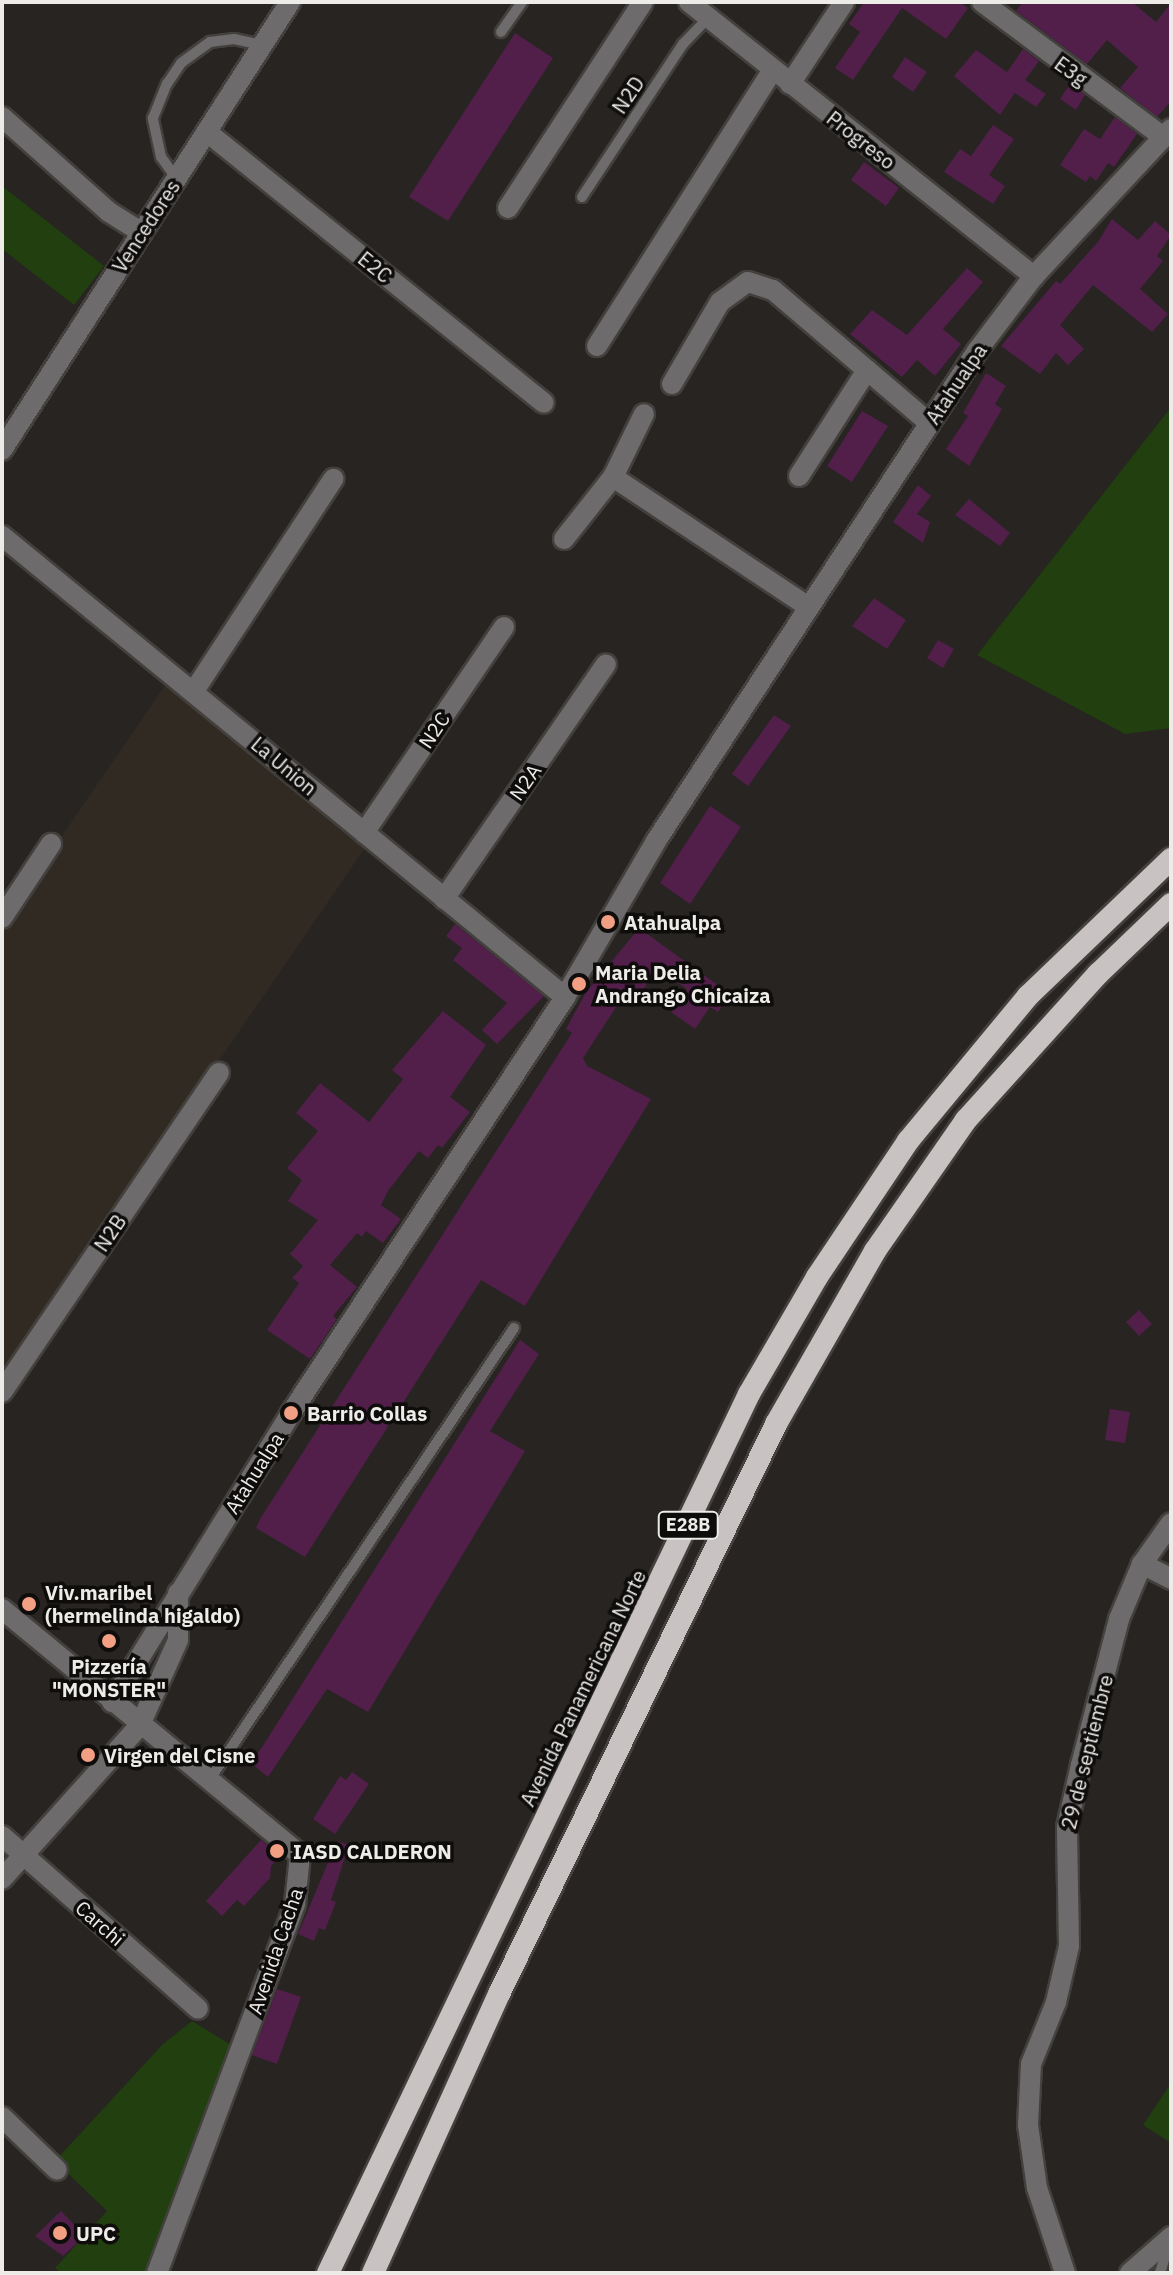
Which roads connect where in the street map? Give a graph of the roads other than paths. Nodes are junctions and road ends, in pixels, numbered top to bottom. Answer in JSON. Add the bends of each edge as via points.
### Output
{"nodes":[{"id":1,"x":290,"y":2,"type":"edge"},
{"id":2,"x":522,"y":2,"type":"edge"},
{"id":3,"x":643,"y":2,"type":"edge"},
{"id":4,"x":689,"y":2,"type":"edge"},
{"id":5,"x":844,"y":2,"type":"edge"},
{"id":6,"x":982,"y":2,"type":"edge"},
{"id":7,"x":709,"y":17,"type":"junction"},
{"id":8,"x":501,"y":32,"type":"dead end"},
{"id":9,"x":262,"y":45,"type":"junction"},
{"id":10,"x":773,"y":70,"type":"junction"},
{"id":11,"x":790,"y":84,"type":"junction"},
{"id":12,"x":2,"y":117,"type":"edge"},
{"id":13,"x":207,"y":132,"type":"junction"},
{"id":14,"x":1167,"y":133,"type":"edge"},
{"id":15,"x":177,"y":179,"type":"junction"},
{"id":16,"x":582,"y":197,"type":"dead end"},
{"id":17,"x":508,"y":208,"type":"dead end"},
{"id":18,"x":142,"y":233,"type":"junction"},
{"id":19,"x":1034,"y":276,"type":"junction"},
{"id":20,"x":597,"y":346,"type":"dead end"},
{"id":21,"x":867,"y":370,"type":"junction"},
{"id":22,"x":672,"y":384,"type":"dead end"},
{"id":23,"x":544,"y":403,"type":"dead end"},
{"id":24,"x":644,"y":414,"type":"dead end"},
{"id":25,"x":929,"y":423,"type":"junction"},
{"id":26,"x":2,"y":450,"type":"edge"},
{"id":27,"x":799,"y":476,"type":"dead end"},
{"id":28,"x":613,"y":477,"type":"junction"},
{"id":29,"x":333,"y":479,"type":"dead end"},
{"id":30,"x":2,"y":536,"type":"edge"},
{"id":31,"x":564,"y":539,"type":"dead end"},
{"id":32,"x":807,"y":606,"type":"junction"},
{"id":33,"x":504,"y":627,"type":"dead end"},
{"id":34,"x":606,"y":664,"type":"dead end"},
{"id":35,"x":194,"y":691,"type":"junction"},
{"id":36,"x":364,"y":833,"type":"junction"},
{"id":37,"x":51,"y":844,"type":"dead end"},
{"id":38,"x":1171,"y":859,"type":"edge"},
{"id":39,"x":444,"y":899,"type":"junction"},
{"id":40,"x":1171,"y":904,"type":"edge"},
{"id":41,"x":2,"y":918,"type":"edge"},
{"id":42,"x":565,"y":997,"type":"junction"},
{"id":43,"x":219,"y":1073,"type":"dead end"},
{"id":44,"x":514,"y":1328,"type":"dead end"},
{"id":45,"x":2,"y":1392,"type":"edge"},
{"id":46,"x":1171,"y":1523,"type":"edge"},
{"id":47,"x":1142,"y":1564,"type":"junction"},
{"id":48,"x":1171,"y":1579,"type":"edge"},
{"id":49,"x":178,"y":1593,"type":"junction"},
{"id":50,"x":2,"y":1609,"type":"edge"},
{"id":51,"x":112,"y":1702,"type":"junction"},
{"id":52,"x":140,"y":1725,"type":"junction"},
{"id":53,"x":210,"y":1779,"type":"junction"},
{"id":54,"x":2,"y":1836,"type":"edge"},
{"id":55,"x":24,"y":1856,"type":"junction"},
{"id":56,"x":2,"y":1879,"type":"edge"},
{"id":57,"x":198,"y":2009,"type":"dead end"},
{"id":58,"x":2,"y":2117,"type":"edge"},
{"id":59,"x":57,"y":2170,"type":"dead end"},
{"id":60,"x":1171,"y":2238,"type":"edge"},
{"id":61,"x":157,"y":2273,"type":"edge"},
{"id":62,"x":328,"y":2273,"type":"edge"},
{"id":63,"x":373,"y":2273,"type":"edge"},
{"id":64,"x":1065,"y":2273,"type":"edge"},
{"id":65,"x":1130,"y":2273,"type":"edge"},
{"id":66,"x":1160,"y":2273,"type":"edge"}],
"edges":[{"from":1,"to":9,"type":"street","name":"Vencedores"},
{"from":2,"to":8,"type":"lane"},
{"from":3,"to":17,"type":"street"},
{"from":4,"to":7,"type":"street","name":"Progreso"},
{"from":5,"to":11,"type":"street"},
{"from":6,"to":14,"type":"street","name":"E3g"},
{"from":7,"to":10,"type":"street","name":"Progreso"},
{"from":7,"to":16,"type":"lane","name":"N2D","via":[[683,44]]},
{"from":9,"to":13,"type":"street","name":"Vencedores"},
{"from":9,"to":15,"type":"lane","via":[[234,39],[210,42],[181,63],[167,84],[153,118],[161,157]]},
{"from":10,"to":11,"type":"street","name":"Progreso"},
{"from":10,"to":20,"type":"street"},
{"from":11,"to":19,"type":"street","name":"Progreso"},
{"from":12,"to":18,"type":"street","via":[[109,212]]},
{"from":13,"to":15,"type":"street","name":"Vencedores"},
{"from":13,"to":23,"type":"street","name":"E2C"},
{"from":14,"to":19,"type":"street","name":"Atahualpa"},
{"from":15,"to":18,"type":"street","name":"Vencedores"},
{"from":18,"to":26,"type":"street","name":"Vencedores"},
{"from":19,"to":25,"type":"street","name":"Atahualpa"},
{"from":21,"to":22,"type":"street","via":[[773,290],[748,282],[720,302]]},
{"from":21,"to":25,"type":"street"},
{"from":21,"to":27,"type":"street"},
{"from":24,"to":28,"type":"street"},
{"from":25,"to":32,"type":"street","name":"Atahualpa"},
{"from":28,"to":31,"type":"street"},
{"from":28,"to":32,"type":"street"},
{"from":29,"to":35,"type":"street"},
{"from":30,"to":35,"type":"street","name":"La Union"},
{"from":32,"to":42,"type":"street","name":"Atahualpa","via":[[711,764],[656,841]]},
{"from":33,"to":36,"type":"street","name":"N2C"},
{"from":34,"to":39,"type":"street","name":"N2A"},
{"from":35,"to":36,"type":"street","name":"La Union"},
{"from":36,"to":39,"type":"street","name":"La Union"},
{"from":37,"to":41,"type":"street"},
{"from":38,"to":62,"type":"highway","name":"Avenida Panamericana Norte","number":"E28B","via":[[1028,996],[908,1141],[817,1277],[749,1394]]},
{"from":39,"to":42,"type":"street","name":"La Union"},
{"from":40,"to":63,"type":"highway","number":"E28B","via":[[1098,974],[966,1120],[875,1251],[776,1424],[500,1992]]},
{"from":42,"to":49,"type":"street","name":"Atahualpa"},
{"from":43,"to":45,"type":"street","name":"N2B"},
{"from":44,"to":53,"type":"lane"},
{"from":46,"to":47,"type":"street","name":"29 de septiembre"},
{"from":47,"to":48,"type":"street"},
{"from":47,"to":64,"type":"street","name":"29 de septiembre","via":[[1119,1619],[1067,1827],[1069,1946],[1056,2002],[1031,2064],[1028,2125],[1037,2188]]},
{"from":49,"to":51,"type":"street","name":"Atahualpa"},
{"from":49,"to":52,"type":"street","via":[[178,1640]]},
{"from":50,"to":51,"type":"street","name":"Avenida Cacha"},
{"from":51,"to":52,"type":"street","name":"Avenida Cacha"},
{"from":52,"to":53,"type":"street","name":"Avenida Cacha"},
{"from":52,"to":55,"type":"street"},
{"from":53,"to":61,"type":"street","name":"Avenida Cacha","via":[[296,1848],[299,1886]]},
{"from":54,"to":55,"type":"street","name":"Carchi"},
{"from":55,"to":56,"type":"street"},
{"from":55,"to":57,"type":"street","name":"Carchi"},
{"from":58,"to":59,"type":"street"},
{"from":60,"to":65,"type":"street"},
{"from":60,"to":66,"type":"lane"}]}
